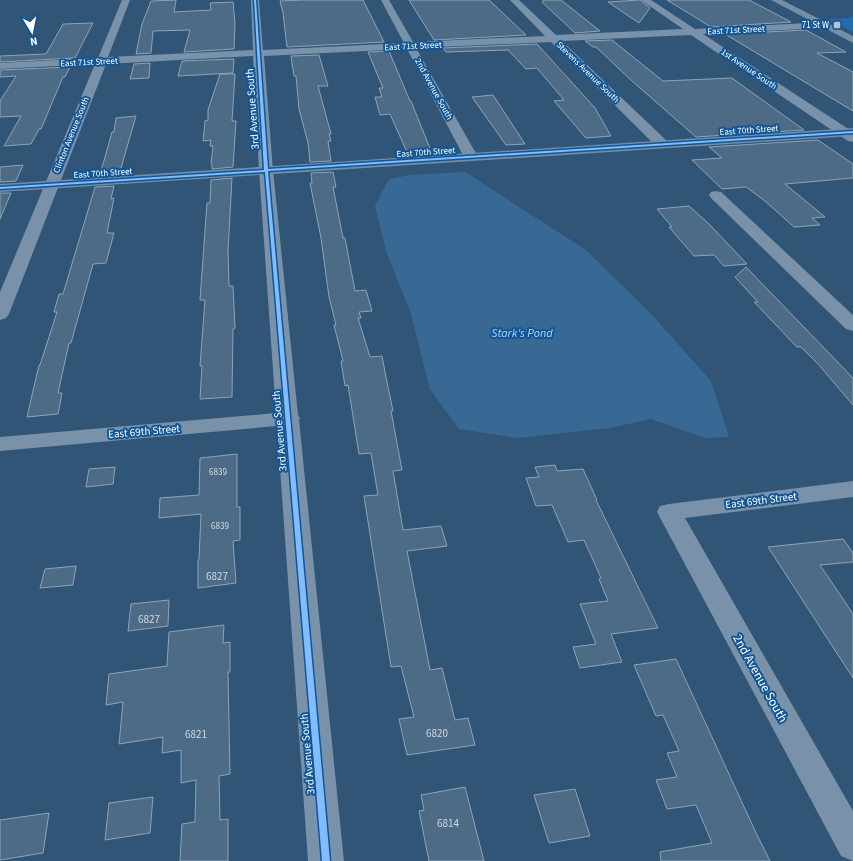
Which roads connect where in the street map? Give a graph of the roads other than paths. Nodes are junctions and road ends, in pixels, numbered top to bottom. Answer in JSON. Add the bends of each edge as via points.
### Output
{"nodes":[{"id":1,"x":126,"y":0,"type":"edge"},
{"id":2,"x":255,"y":0,"type":"edge"},
{"id":3,"x":385,"y":0,"type":"edge"},
{"id":4,"x":514,"y":0,"type":"edge"},
{"id":5,"x":645,"y":0,"type":"edge"},
{"id":6,"x":775,"y":0,"type":"edge"},
{"id":7,"x":825,"y":26,"type":"junction"},
{"id":8,"x":693,"y":32,"type":"junction"},
{"id":9,"x":554,"y":39,"type":"junction"},
{"id":10,"x":853,"y":40,"type":"edge"},
{"id":11,"x":410,"y":46,"type":"junction"},
{"id":12,"x":258,"y":53,"type":"junction"},
{"id":13,"x":101,"y":61,"type":"junction"},
{"id":14,"x":0,"y":66,"type":"edge"},
{"id":15,"x":850,"y":134,"type":"edge"},
{"id":16,"x":662,"y":144,"type":"junction"},
{"id":17,"x":471,"y":157,"type":"junction"},
{"id":18,"x":266,"y":170,"type":"junction"},
{"id":19,"x":51,"y":185,"type":"junction"},
{"id":20,"x":0,"y":188,"type":"edge"},
{"id":21,"x":716,"y":195,"type":"dead end"},
{"id":22,"x":0,"y":314,"type":"edge"},
{"id":23,"x":853,"y":325,"type":"edge"},
{"id":24,"x":288,"y":418,"type":"junction"},
{"id":25,"x":0,"y":444,"type":"edge"},
{"id":26,"x":853,"y":489,"type":"edge"},
{"id":27,"x":669,"y":512,"type":"joint"},
{"id":28,"x":853,"y":844,"type":"edge"},
{"id":29,"x":326,"y":861,"type":"edge"}],
"edges":[{"from":1,"to":13,"type":"street","name":"Clinton Avenue South"},
{"from":2,"to":12,"type":"street","name":"3rd Avenue South"},
{"from":3,"to":11,"type":"street","name":"2nd Avenue South"},
{"from":4,"to":9,"type":"street","name":"Stevens Avenue South"},
{"from":5,"to":8,"type":"street","name":"1st Avenue South"},
{"from":6,"to":7,"type":"street"},
{"from":7,"to":8,"type":"street","name":"East 71st Street"},
{"from":7,"to":10,"type":"street"},
{"from":8,"to":9,"type":"street","name":"East 71st Street"},
{"from":8,"to":15,"type":"street","name":"1st Avenue South"},
{"from":9,"to":11,"type":"street","name":"East 71st Street"},
{"from":9,"to":16,"type":"street","name":"Stevens Avenue South"},
{"from":11,"to":12,"type":"street","name":"East 71st Street"},
{"from":11,"to":17,"type":"street","name":"2nd Avenue South"},
{"from":12,"to":13,"type":"street","name":"East 71st Street"},
{"from":12,"to":18,"type":"street","name":"3rd Avenue South"},
{"from":13,"to":14,"type":"street","name":"East 71st Street"},
{"from":13,"to":19,"type":"street","name":"Clinton Avenue South"},
{"from":15,"to":16,"type":"street","name":"East 70th Street"},
{"from":16,"to":17,"type":"street","name":"East 70th Street"},
{"from":17,"to":18,"type":"street","name":"East 70th Street"},
{"from":18,"to":19,"type":"street","name":"East 70th Street"},
{"from":18,"to":24,"type":"street","name":"3rd Avenue South"},
{"from":19,"to":20,"type":"street","name":"East 70th Street"},
{"from":19,"to":22,"type":"street","name":"Clinton Avenue South"},
{"from":21,"to":23,"type":"street"},
{"from":24,"to":25,"type":"street","name":"East 69th Street"},
{"from":24,"to":29,"type":"street","name":"3rd Avenue South"},
{"from":26,"to":27,"type":"street","name":"East 69th Street"},
{"from":27,"to":28,"type":"street","name":"2nd Avenue South"}]}
